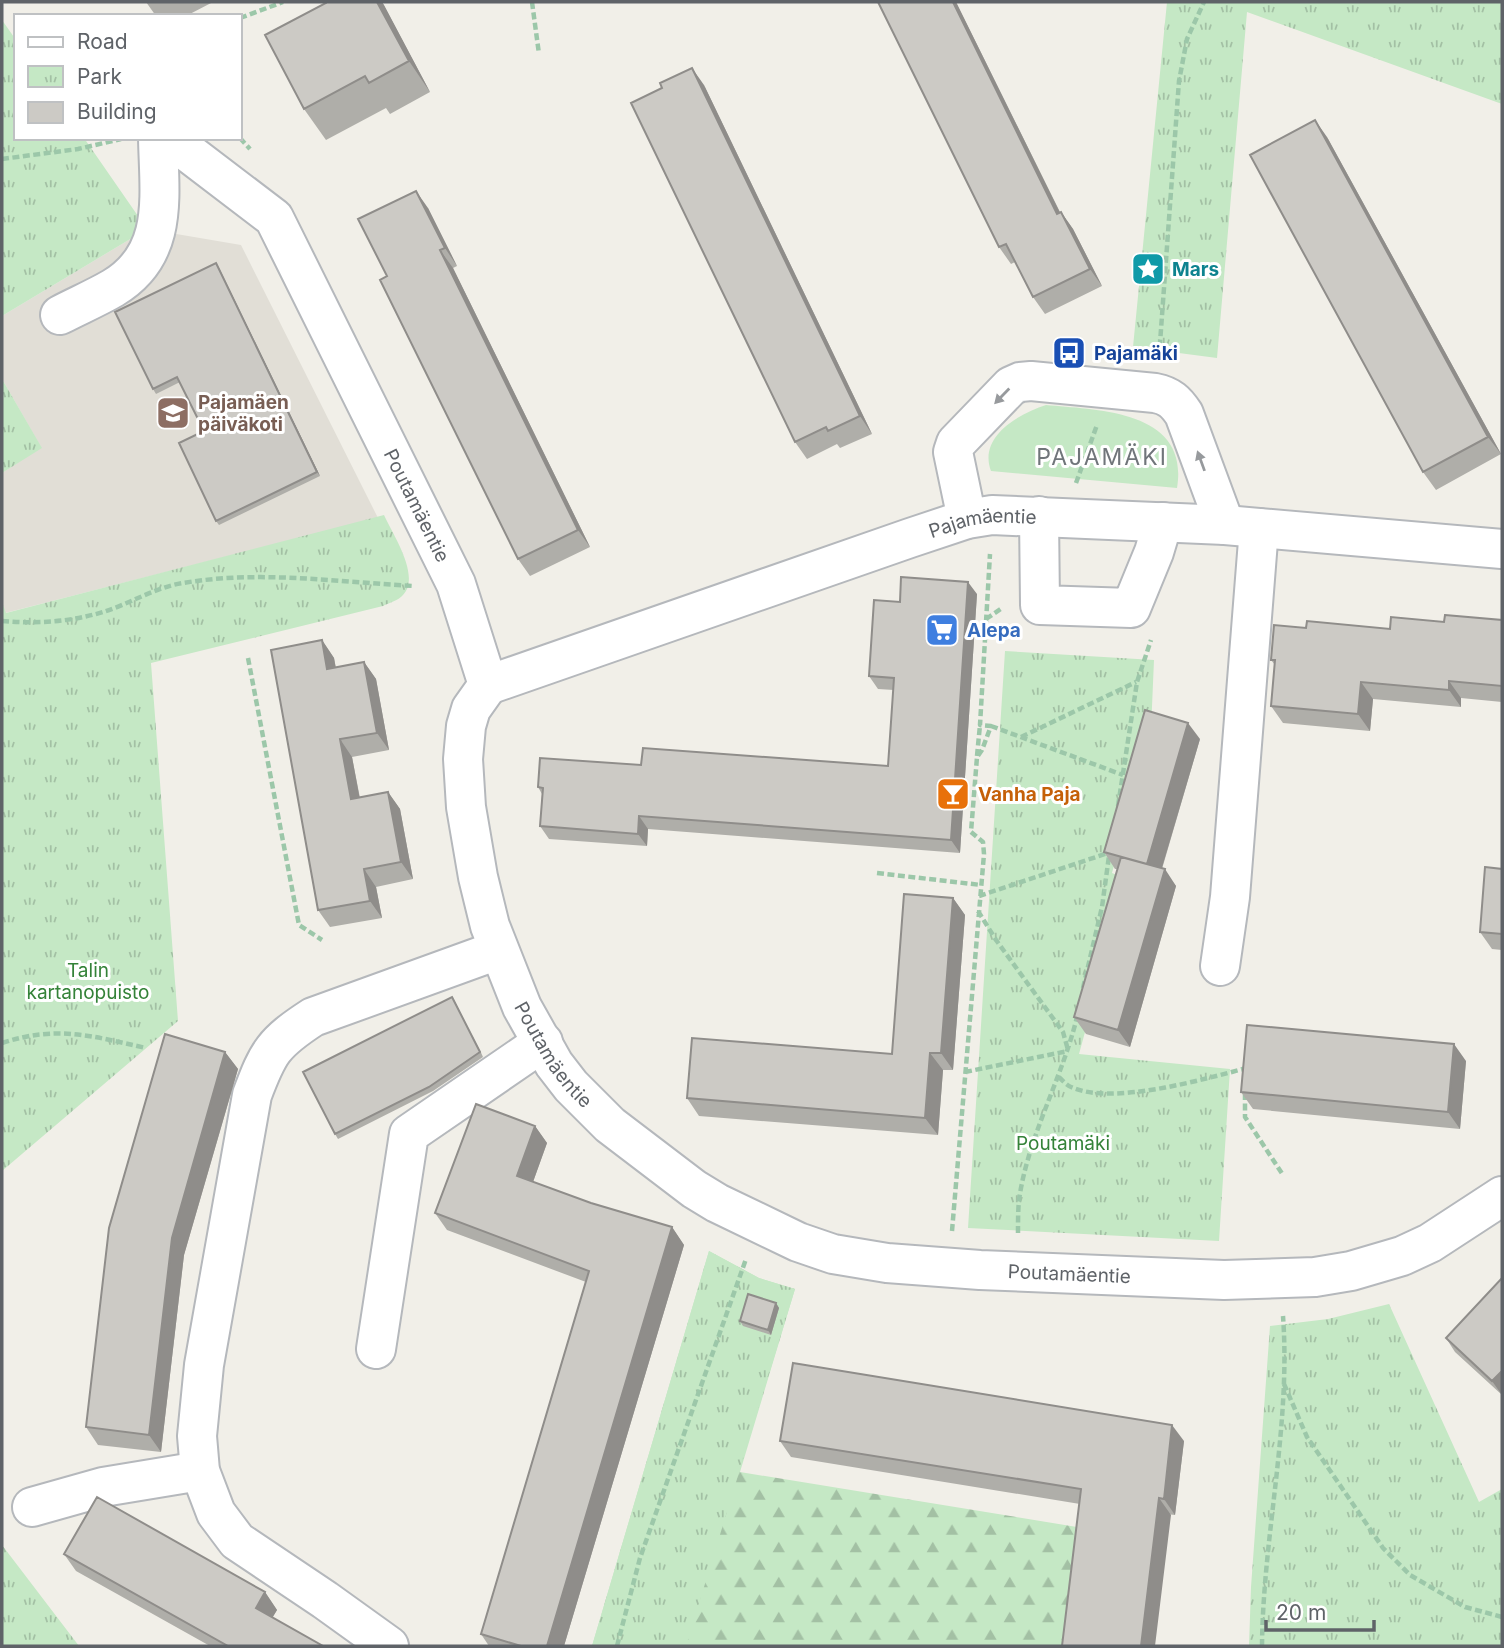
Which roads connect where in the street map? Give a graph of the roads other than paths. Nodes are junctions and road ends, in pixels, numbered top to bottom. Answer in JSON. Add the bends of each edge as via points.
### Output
{"nodes":[{"id":1,"x":158,"y":140,"type":"edge"},
{"id":2,"x":172,"y":140,"type":"edge"},
{"id":3,"x":60,"y":315,"type":"dead end"},
{"id":4,"x":1052,"y":516,"type":"junction"},
{"id":5,"x":967,"y":519,"type":"junction"},
{"id":6,"x":1163,"y":522,"type":"junction"},
{"id":7,"x":1242,"y":526,"type":"junction"},
{"id":8,"x":1502,"y":549,"type":"edge"},
{"id":9,"x":488,"y":685,"type":"junction"},
{"id":10,"x":498,"y":950,"type":"junction"},
{"id":11,"x":1220,"y":966,"type":"dead end"},
{"id":12,"x":543,"y":1042,"type":"junction"},
{"id":13,"x":1502,"y":1196,"type":"edge"},
{"id":14,"x":376,"y":1349,"type":"dead end"},
{"id":15,"x":200,"y":1471,"type":"junction"},
{"id":16,"x":32,"y":1507,"type":"dead end"},
{"id":17,"x":389,"y":1646,"type":"edge"}],
"edges":[{"from":1,"to":3,"type":"street","via":[[159,220],[145,259],[115,287]]},
{"from":2,"to":9,"type":"street","name":"Poutamäentie","via":[[274,218],[456,584]]},
{"from":4,"to":5,"type":"street","name":"Pajamäentie"},
{"from":4,"to":6,"type":"street","name":"Pajamäentie"},
{"from":4,"to":6,"type":"street","via":[[1041,605],[1131,608]]},
{"from":7,"to":5,"type":"street","one_way":true,"via":[[1176,402],[1155,393],[1031,381],[1011,386],[956,443],[953,452]]},
{"from":5,"to":9,"type":"street","name":"Pajamäentie"},
{"from":6,"to":7,"type":"street","name":"Pajamäentie"},
{"from":7,"to":8,"type":"street","name":"Pajamäentie"},
{"from":7,"to":11,"type":"street","via":[[1230,897]]},
{"from":9,"to":10,"type":"street","name":"Poutamäentie","via":[[471,709],[463,759],[474,854]]},
{"from":10,"to":12,"type":"street","name":"Poutamäentie"},
{"from":10,"to":15,"type":"street","via":[[313,1017],[285,1035],[266,1059],[253,1095],[204,1365],[197,1436]]},
{"from":12,"to":13,"type":"street","name":"Poutamäentie","via":[[571,1086],[610,1125],[694,1189],[798,1242],[833,1254],[887,1263],[1224,1280],[1315,1277],[1402,1256]]},
{"from":12,"to":14,"type":"street","via":[[409,1134]]},
{"from":15,"to":16,"type":"street","via":[[103,1487]]},
{"from":15,"to":17,"type":"street","via":[[216,1513],[237,1541]]}]}
